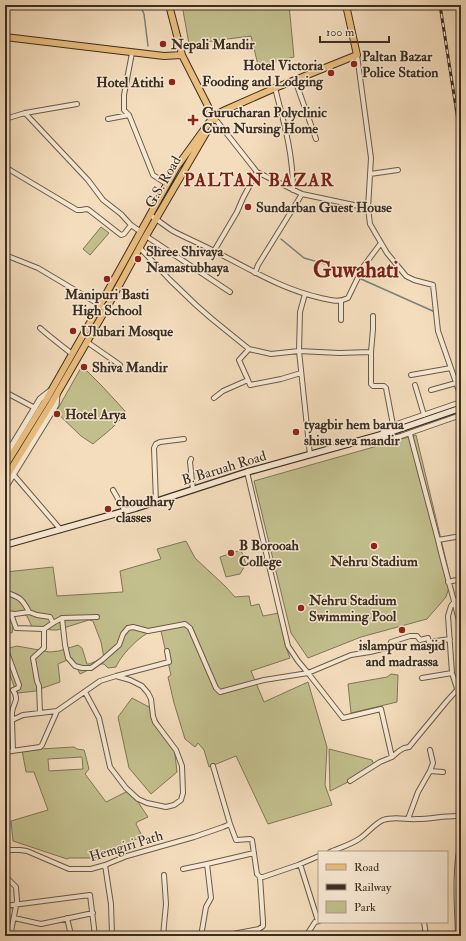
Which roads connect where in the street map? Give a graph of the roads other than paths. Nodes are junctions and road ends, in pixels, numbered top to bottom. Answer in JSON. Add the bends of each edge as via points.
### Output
{"nodes":[{"id":1,"x":169,"y":5,"type":"edge"},
{"id":2,"x":346,"y":5,"type":"edge"},
{"id":3,"x":5,"y":37,"type":"edge"},
{"id":4,"x":132,"y":53,"type":"junction"},
{"id":5,"x":182,"y":55,"type":"junction"},
{"id":6,"x":357,"y":55,"type":"junction"},
{"id":7,"x":295,"y":80,"type":"junction"},
{"id":8,"x":275,"y":88,"type":"junction"},
{"id":9,"x":77,"y":104,"type":"dead end"},
{"id":10,"x":25,"y":113,"type":"junction"},
{"id":11,"x":129,"y":114,"type":"junction"},
{"id":12,"x":214,"y":118,"type":"junction"},
{"id":13,"x":5,"y":119,"type":"edge"},
{"id":14,"x":108,"y":119,"type":"dead end"},
{"id":15,"x":316,"y":139,"type":"dead end"},
{"id":16,"x":5,"y":167,"type":"edge"},
{"id":17,"x":398,"y":170,"type":"dead end"},
{"id":18,"x":257,"y":172,"type":"junction"},
{"id":19,"x":370,"y":174,"type":"junction"},
{"id":20,"x":167,"y":184,"type":"junction"},
{"id":21,"x":294,"y":190,"type":"junction"},
{"id":22,"x":302,"y":194,"type":"junction"},
{"id":23,"x":368,"y":208,"type":"junction"},
{"id":24,"x":150,"y":215,"type":"junction"},
{"id":25,"x":156,"y":219,"type":"junction"},
{"id":26,"x":131,"y":225,"type":"junction"},
{"id":27,"x":144,"y":234,"type":"junction"},
{"id":28,"x":381,"y":243,"type":"junction"},
{"id":29,"x":140,"y":248,"type":"junction"},
{"id":30,"x":214,"y":250,"type":"junction"},
{"id":31,"x":5,"y":255,"type":"edge"},
{"id":32,"x":255,"y":273,"type":"junction"},
{"id":33,"x":230,"y":292,"type":"dead end"},
{"id":34,"x":305,"y":294,"type":"junction"},
{"id":35,"x":341,"y":301,"type":"junction"},
{"id":36,"x":100,"y":305,"type":"junction"},
{"id":37,"x":106,"y":310,"type":"junction"},
{"id":38,"x":373,"y":316,"type":"dead end"},
{"id":39,"x":340,"y":320,"type":"dead end"},
{"id":40,"x":40,"y":328,"type":"dead end"},
{"id":41,"x":87,"y":342,"type":"junction"},
{"id":42,"x":249,"y":349,"type":"junction"},
{"id":43,"x":299,"y":351,"type":"junction"},
{"id":44,"x":371,"y":352,"type":"junction"},
{"id":45,"x":72,"y":354,"type":"junction"},
{"id":46,"x":120,"y":365,"type":"dead end"},
{"id":47,"x":451,"y":368,"type":"junction"},
{"id":48,"x":301,"y":373,"type":"junction"},
{"id":49,"x":411,"y":375,"type":"dead end"},
{"id":50,"x":248,"y":380,"type":"junction"},
{"id":51,"x":456,"y":383,"type":"junction"},
{"id":52,"x":415,"y":385,"type":"dead end"},
{"id":53,"x":52,"y":389,"type":"junction"},
{"id":54,"x":431,"y":390,"type":"dead end"},
{"id":55,"x":5,"y":392,"type":"edge"},
{"id":56,"x":57,"y":394,"type":"junction"},
{"id":57,"x":461,"y":397,"type":"edge"},
{"id":58,"x":214,"y":398,"type":"dead end"},
{"id":59,"x":49,"y":402,"type":"junction"},
{"id":60,"x":461,"y":402,"type":"edge"},
{"id":61,"x":35,"y":408,"type":"junction"},
{"id":62,"x":461,"y":408,"type":"edge"},
{"id":63,"x":424,"y":415,"type":"junction"},
{"id":64,"x":460,"y":415,"type":"edge"},
{"id":65,"x":393,"y":425,"type":"junction"},
{"id":66,"x":461,"y":432,"type":"edge"},
{"id":67,"x":410,"y":434,"type":"junction"},
{"id":68,"x":381,"y":435,"type":"junction"},
{"id":69,"x":184,"y":439,"type":"dead end"},
{"id":70,"x":5,"y":444,"type":"edge"},
{"id":71,"x":12,"y":445,"type":"junction"},
{"id":72,"x":310,"y":455,"type":"junction"},
{"id":73,"x":5,"y":457,"type":"edge"},
{"id":74,"x":192,"y":459,"type":"dead end"},
{"id":75,"x":5,"y":466,"type":"edge"},
{"id":76,"x":247,"y":472,"type":"junction"},
{"id":77,"x":13,"y":474,"type":"junction"},
{"id":78,"x":5,"y":479,"type":"edge"},
{"id":79,"x":5,"y":488,"type":"edge"},
{"id":80,"x":113,"y":490,"type":"dead end"},
{"id":81,"x":193,"y":490,"type":"junction"},
{"id":82,"x":156,"y":502,"type":"junction"},
{"id":83,"x":125,"y":511,"type":"junction"},
{"id":84,"x":61,"y":530,"type":"junction"},
{"id":85,"x":461,"y":536,"type":"edge"},
{"id":86,"x":438,"y":540,"type":"junction"},
{"id":87,"x":5,"y":545,"type":"edge"},
{"id":88,"x":461,"y":579,"type":"edge"},
{"id":89,"x":448,"y":582,"type":"junction"},
{"id":90,"x":5,"y":592,"type":"edge"},
{"id":91,"x":461,"y":597,"type":"edge"},
{"id":92,"x":454,"y":602,"type":"junction"},
{"id":93,"x":5,"y":606,"type":"edge"},
{"id":94,"x":29,"y":612,"type":"junction"},
{"id":95,"x":11,"y":614,"type":"junction"},
{"id":96,"x":97,"y":617,"type":"dead end"},
{"id":97,"x":62,"y":618,"type":"junction"},
{"id":98,"x":53,"y":623,"type":"junction"},
{"id":99,"x":44,"y":629,"type":"junction"},
{"id":100,"x":461,"y":629,"type":"edge"},
{"id":101,"x":450,"y":639,"type":"junction"},
{"id":102,"x":5,"y":648,"type":"edge"},
{"id":103,"x":167,"y":651,"type":"dead end"},
{"id":104,"x":452,"y":673,"type":"junction"},
{"id":105,"x":308,"y":674,"type":"junction"},
{"id":106,"x":116,"y":676,"type":"junction"},
{"id":107,"x":422,"y":678,"type":"dead end"},
{"id":108,"x":457,"y":690,"type":"junction"},
{"id":109,"x":85,"y":692,"type":"junction"},
{"id":110,"x":461,"y":701,"type":"edge"},
{"id":111,"x":57,"y":711,"type":"junction"},
{"id":112,"x":40,"y":713,"type":"junction"},
{"id":113,"x":12,"y":720,"type":"junction"},
{"id":114,"x":13,"y":750,"type":"junction"},
{"id":115,"x":430,"y":750,"type":"dead end"},
{"id":116,"x":5,"y":752,"type":"edge"},
{"id":117,"x":392,"y":757,"type":"junction"},
{"id":118,"x":213,"y":766,"type":"dead end"},
{"id":119,"x":430,"y":771,"type":"junction"},
{"id":120,"x":443,"y":772,"type":"dead end"},
{"id":121,"x":350,"y":781,"type":"dead end"},
{"id":122,"x":461,"y":816,"type":"edge"},
{"id":123,"x":408,"y":819,"type":"junction"},
{"id":124,"x":230,"y":824,"type":"junction"},
{"id":125,"x":461,"y":840,"type":"edge"},
{"id":126,"x":5,"y":850,"type":"edge"},
{"id":127,"x":332,"y":851,"type":"edge"},
{"id":128,"x":254,"y":854,"type":"junction"},
{"id":129,"x":318,"y":856,"type":"edge"},
{"id":130,"x":207,"y":864,"type":"junction"},
{"id":131,"x":300,"y":864,"type":"junction"},
{"id":132,"x":105,"y":865,"type":"junction"},
{"id":133,"x":183,"y":869,"type":"dead end"},
{"id":134,"x":164,"y":875,"type":"dead end"},
{"id":135,"x":5,"y":876,"type":"edge"},
{"id":136,"x":260,"y":877,"type":"junction"},
{"id":137,"x":16,"y":905,"type":"junction"},
{"id":138,"x":5,"y":906,"type":"edge"},
{"id":139,"x":92,"y":913,"type":"junction"},
{"id":140,"x":14,"y":918,"type":"junction"},
{"id":141,"x":67,"y":918,"type":"junction"},
{"id":142,"x":318,"y":921,"type":"edge"},
{"id":143,"x":424,"y":923,"type":"edge"},
{"id":144,"x":233,"y":934,"type":"dead end"},
{"id":145,"x":426,"y":934,"type":"junction"},
{"id":146,"x":458,"y":935,"type":"edge"},
{"id":147,"x":10,"y":936,"type":"edge"},
{"id":148,"x":76,"y":936,"type":"edge"},
{"id":149,"x":95,"y":936,"type":"edge"},
{"id":150,"x":112,"y":936,"type":"edge"},
{"id":151,"x":163,"y":936,"type":"edge"},
{"id":152,"x":201,"y":936,"type":"edge"},
{"id":153,"x":306,"y":936,"type":"edge"},
{"id":154,"x":421,"y":936,"type":"edge"}],
"edges":[{"from":1,"to":5,"type":"main road"},
{"from":2,"to":6,"type":"main road"},
{"from":3,"to":4,"type":"main road"},
{"from":4,"to":5,"type":"main road"},
{"from":4,"to":11,"type":"street","via":[[124,95],[124,110]]},
{"from":5,"to":12,"type":"main road"},
{"from":6,"to":7,"type":"main road","name":"G.S. Road"},
{"from":6,"to":19,"type":"street","via":[[371,158]]},
{"from":7,"to":8,"type":"main road","name":"G.S. Road"},
{"from":7,"to":15,"type":"street"},
{"from":8,"to":12,"type":"main road","name":"G.S. Road","via":[[223,111]]},
{"from":8,"to":21,"type":"street","via":[[290,148]]},
{"from":9,"to":10,"type":"street"},
{"from":10,"to":13,"type":"street"},
{"from":10,"to":26,"type":"street","via":[[88,180],[103,200]]},
{"from":11,"to":14,"type":"street"},
{"from":11,"to":20,"type":"street","via":[[153,175]]},
{"from":12,"to":18,"type":"street"},
{"from":12,"to":20,"type":"main road","name":"G.S. Road"},
{"from":12,"to":25,"type":"main road","name":"G.S. Road"},
{"from":16,"to":26,"type":"street","via":[[76,210],[87,209],[121,235]]},
{"from":17,"to":19,"type":"street"},
{"from":18,"to":21,"type":"street"},
{"from":18,"to":30,"type":"street"},
{"from":19,"to":23,"type":"street"},
{"from":20,"to":24,"type":"main road","name":"G.S. Road"},
{"from":21,"to":22,"type":"street"},
{"from":22,"to":23,"type":"street"},
{"from":22,"to":32,"type":"street"},
{"from":23,"to":28,"type":"street","via":[[370,224]]},
{"from":24,"to":25,"type":"street"},
{"from":24,"to":27,"type":"main road","name":"G.S. Road"},
{"from":25,"to":27,"type":"main road","name":"G.S. Road"},
{"from":25,"to":30,"type":"street","via":[[171,230]]},
{"from":26,"to":27,"type":"street"},
{"from":27,"to":29,"type":"main road","name":"G.S. Road"},
{"from":27,"to":33,"type":"street"},
{"from":27,"to":36,"type":"main road","name":"G.S. Road"},
{"from":28,"to":35,"type":"street","via":[[363,267],[348,298]]},
{"from":28,"to":47,"type":"street","via":[[406,276],[433,285],[438,331]]},
{"from":29,"to":37,"type":"main road","name":"G.S. Road"},
{"from":29,"to":42,"type":"street","via":[[196,305]]},
{"from":30,"to":32,"type":"street"},
{"from":31,"to":36,"type":"street","via":[[38,268]]},
{"from":32,"to":34,"type":"street"},
{"from":34,"to":35,"type":"street"},
{"from":34,"to":43,"type":"street","via":[[300,312]]},
{"from":35,"to":39,"type":"street"},
{"from":36,"to":37,"type":"street"},
{"from":36,"to":45,"type":"main road","name":"G.S. Road"},
{"from":37,"to":41,"type":"main road","name":"G.S. Road"},
{"from":38,"to":44,"type":"street"},
{"from":40,"to":45,"type":"street"},
{"from":41,"to":46,"type":"street"},
{"from":41,"to":56,"type":"main road","name":"G.S. Road"},
{"from":42,"to":43,"type":"street","via":[[271,354]]},
{"from":42,"to":50,"type":"street","via":[[239,360]]},
{"from":43,"to":44,"type":"street"},
{"from":43,"to":48,"type":"street"},
{"from":44,"to":65,"type":"street","via":[[371,384],[386,388]]},
{"from":45,"to":53,"type":"main road","name":"G.S. Road"},
{"from":47,"to":49,"type":"street"},
{"from":47,"to":51,"type":"street"},
{"from":48,"to":50,"type":"street","via":[[250,385]]},
{"from":48,"to":72,"type":"street"},
{"from":50,"to":58,"type":"street","via":[[223,390]]},
{"from":51,"to":54,"type":"street"},
{"from":51,"to":57,"type":"street"},
{"from":52,"to":63,"type":"street"},
{"from":53,"to":59,"type":"main road","name":"G.S. Road"},
{"from":53,"to":61,"type":"street","via":[[40,399]]},
{"from":55,"to":61,"type":"street"},
{"from":56,"to":59,"type":"main road","name":"G.S. Road"},
{"from":56,"to":77,"type":"street","via":[[56,405]]},
{"from":59,"to":75,"type":"main road"},
{"from":59,"to":78,"type":"main road"},
{"from":60,"to":63,"type":"street"},
{"from":61,"to":71,"type":"street"},
{"from":62,"to":68,"type":"main road","name":"B. Baruah Road"},
{"from":63,"to":65,"type":"street"},
{"from":64,"to":66,"type":"street"},
{"from":64,"to":67,"type":"street"},
{"from":65,"to":68,"type":"street","via":[[385,428]]},
{"from":67,"to":68,"type":"street","via":[[390,438]]},
{"from":67,"to":86,"type":"street"},
{"from":68,"to":72,"type":"main road","name":"B. Baruah Road"},
{"from":69,"to":82,"type":"street","via":[[160,442],[154,448]]},
{"from":70,"to":71,"type":"street"},
{"from":71,"to":73,"type":"street"},
{"from":72,"to":76,"type":"main road","name":"B. Baruah Road"},
{"from":74,"to":81,"type":"street","via":[[190,462]]},
{"from":76,"to":81,"type":"main road","name":"B. Baruah Road"},
{"from":76,"to":105,"type":"street","via":[[288,646]]},
{"from":77,"to":79,"type":"street"},
{"from":77,"to":84,"type":"street"},
{"from":80,"to":83,"type":"street"},
{"from":81,"to":82,"type":"main road","name":"B. Baruah Road"},
{"from":82,"to":83,"type":"main road","name":"B. Baruah Road"},
{"from":83,"to":84,"type":"main road","name":"B. Baruah Road"},
{"from":84,"to":87,"type":"main road","name":"B. Baruah Road"},
{"from":85,"to":86,"type":"street"},
{"from":86,"to":89,"type":"street"},
{"from":88,"to":89,"type":"street"},
{"from":89,"to":92,"type":"street"},
{"from":90,"to":94,"type":"street","via":[[15,595]]},
{"from":91,"to":92,"type":"street"},
{"from":92,"to":100,"type":"street"},
{"from":92,"to":101,"type":"street","via":[[448,616]]},
{"from":93,"to":95,"type":"street","via":[[7,613]]},
{"from":94,"to":95,"type":"street"},
{"from":94,"to":98,"type":"street","via":[[50,617]]},
{"from":95,"to":99,"type":"street","via":[[16,628]]},
{"from":96,"to":97,"type":"street"},
{"from":97,"to":98,"type":"street"},
{"from":97,"to":105,"type":"street","via":[[68,658],[75,666],[82,668],[91,668],[102,660],[119,645],[128,628],[148,631],[185,624],[190,628],[220,692],[264,680]]},
{"from":98,"to":99,"type":"street"},
{"from":99,"to":112,"type":"street","via":[[44,648],[34,658]]},
{"from":101,"to":104,"type":"street"},
{"from":101,"to":105,"type":"street","via":[[430,642],[428,638],[420,640],[417,636],[410,636],[391,642],[390,647],[351,655]]},
{"from":102,"to":113,"type":"street","via":[[19,685],[13,690],[17,699]]},
{"from":103,"to":106,"type":"street","via":[[169,662]]},
{"from":104,"to":107,"type":"street"},
{"from":104,"to":108,"type":"street"},
{"from":105,"to":117,"type":"street","via":[[343,718],[381,709]]},
{"from":106,"to":109,"type":"street","via":[[100,681]]},
{"from":106,"to":109,"type":"street","via":[[142,686],[148,693],[155,722],[176,750],[182,766],[183,793],[181,800],[174,806],[147,803],[126,788],[110,767],[100,718]]},
{"from":108,"to":110,"type":"street"},
{"from":108,"to":117,"type":"street","via":[[409,747]]},
{"from":109,"to":111,"type":"street"},
{"from":111,"to":112,"type":"street"},
{"from":111,"to":114,"type":"street","via":[[40,747]]},
{"from":112,"to":113,"type":"street","via":[[23,715]]},
{"from":113,"to":114,"type":"street"},
{"from":114,"to":116,"type":"street"},
{"from":115,"to":119,"type":"street","via":[[433,763]]},
{"from":117,"to":121,"type":"street"},
{"from":118,"to":124,"type":"street"},
{"from":119,"to":120,"type":"street"},
{"from":119,"to":123,"type":"street","via":[[418,792]]},
{"from":122,"to":123,"type":"street"},
{"from":123,"to":127,"type":"street","via":[[385,820],[358,840]]},
{"from":124,"to":128,"type":"street","via":[[236,840],[252,840]]},
{"from":124,"to":132,"type":"street","name":"Hemgiri Path"},
{"from":125,"to":146,"type":"street","via":[[457,878]]},
{"from":126,"to":132,"type":"street","name":"Hemgiri Path","via":[[27,851],[74,870],[91,870]]},
{"from":128,"to":130,"type":"street"},
{"from":128,"to":136,"type":"street","via":[[257,874]]},
{"from":129,"to":131,"type":"street"},
{"from":130,"to":133,"type":"street"},
{"from":130,"to":152,"type":"street","via":[[211,898],[206,908]]},
{"from":131,"to":136,"type":"street"},
{"from":131,"to":142,"type":"street"},
{"from":132,"to":150,"type":"street","via":[[111,904]]},
{"from":134,"to":151,"type":"street","via":[[166,904]]},
{"from":135,"to":137,"type":"street","via":[[16,886]]},
{"from":136,"to":144,"type":"street","via":[[263,926]]},
{"from":137,"to":138,"type":"street"},
{"from":137,"to":139,"type":"street","via":[[90,895]]},
{"from":137,"to":140,"type":"street"},
{"from":139,"to":141,"type":"street"},
{"from":139,"to":149,"type":"street"},
{"from":140,"to":141,"type":"street","via":[[41,924]]},
{"from":140,"to":147,"type":"street"},
{"from":141,"to":148,"type":"street","via":[[71,935]]},
{"from":142,"to":153,"type":"street"},
{"from":143,"to":145,"type":"street"},
{"from":145,"to":146,"type":"street"},
{"from":145,"to":154,"type":"street"}]}
